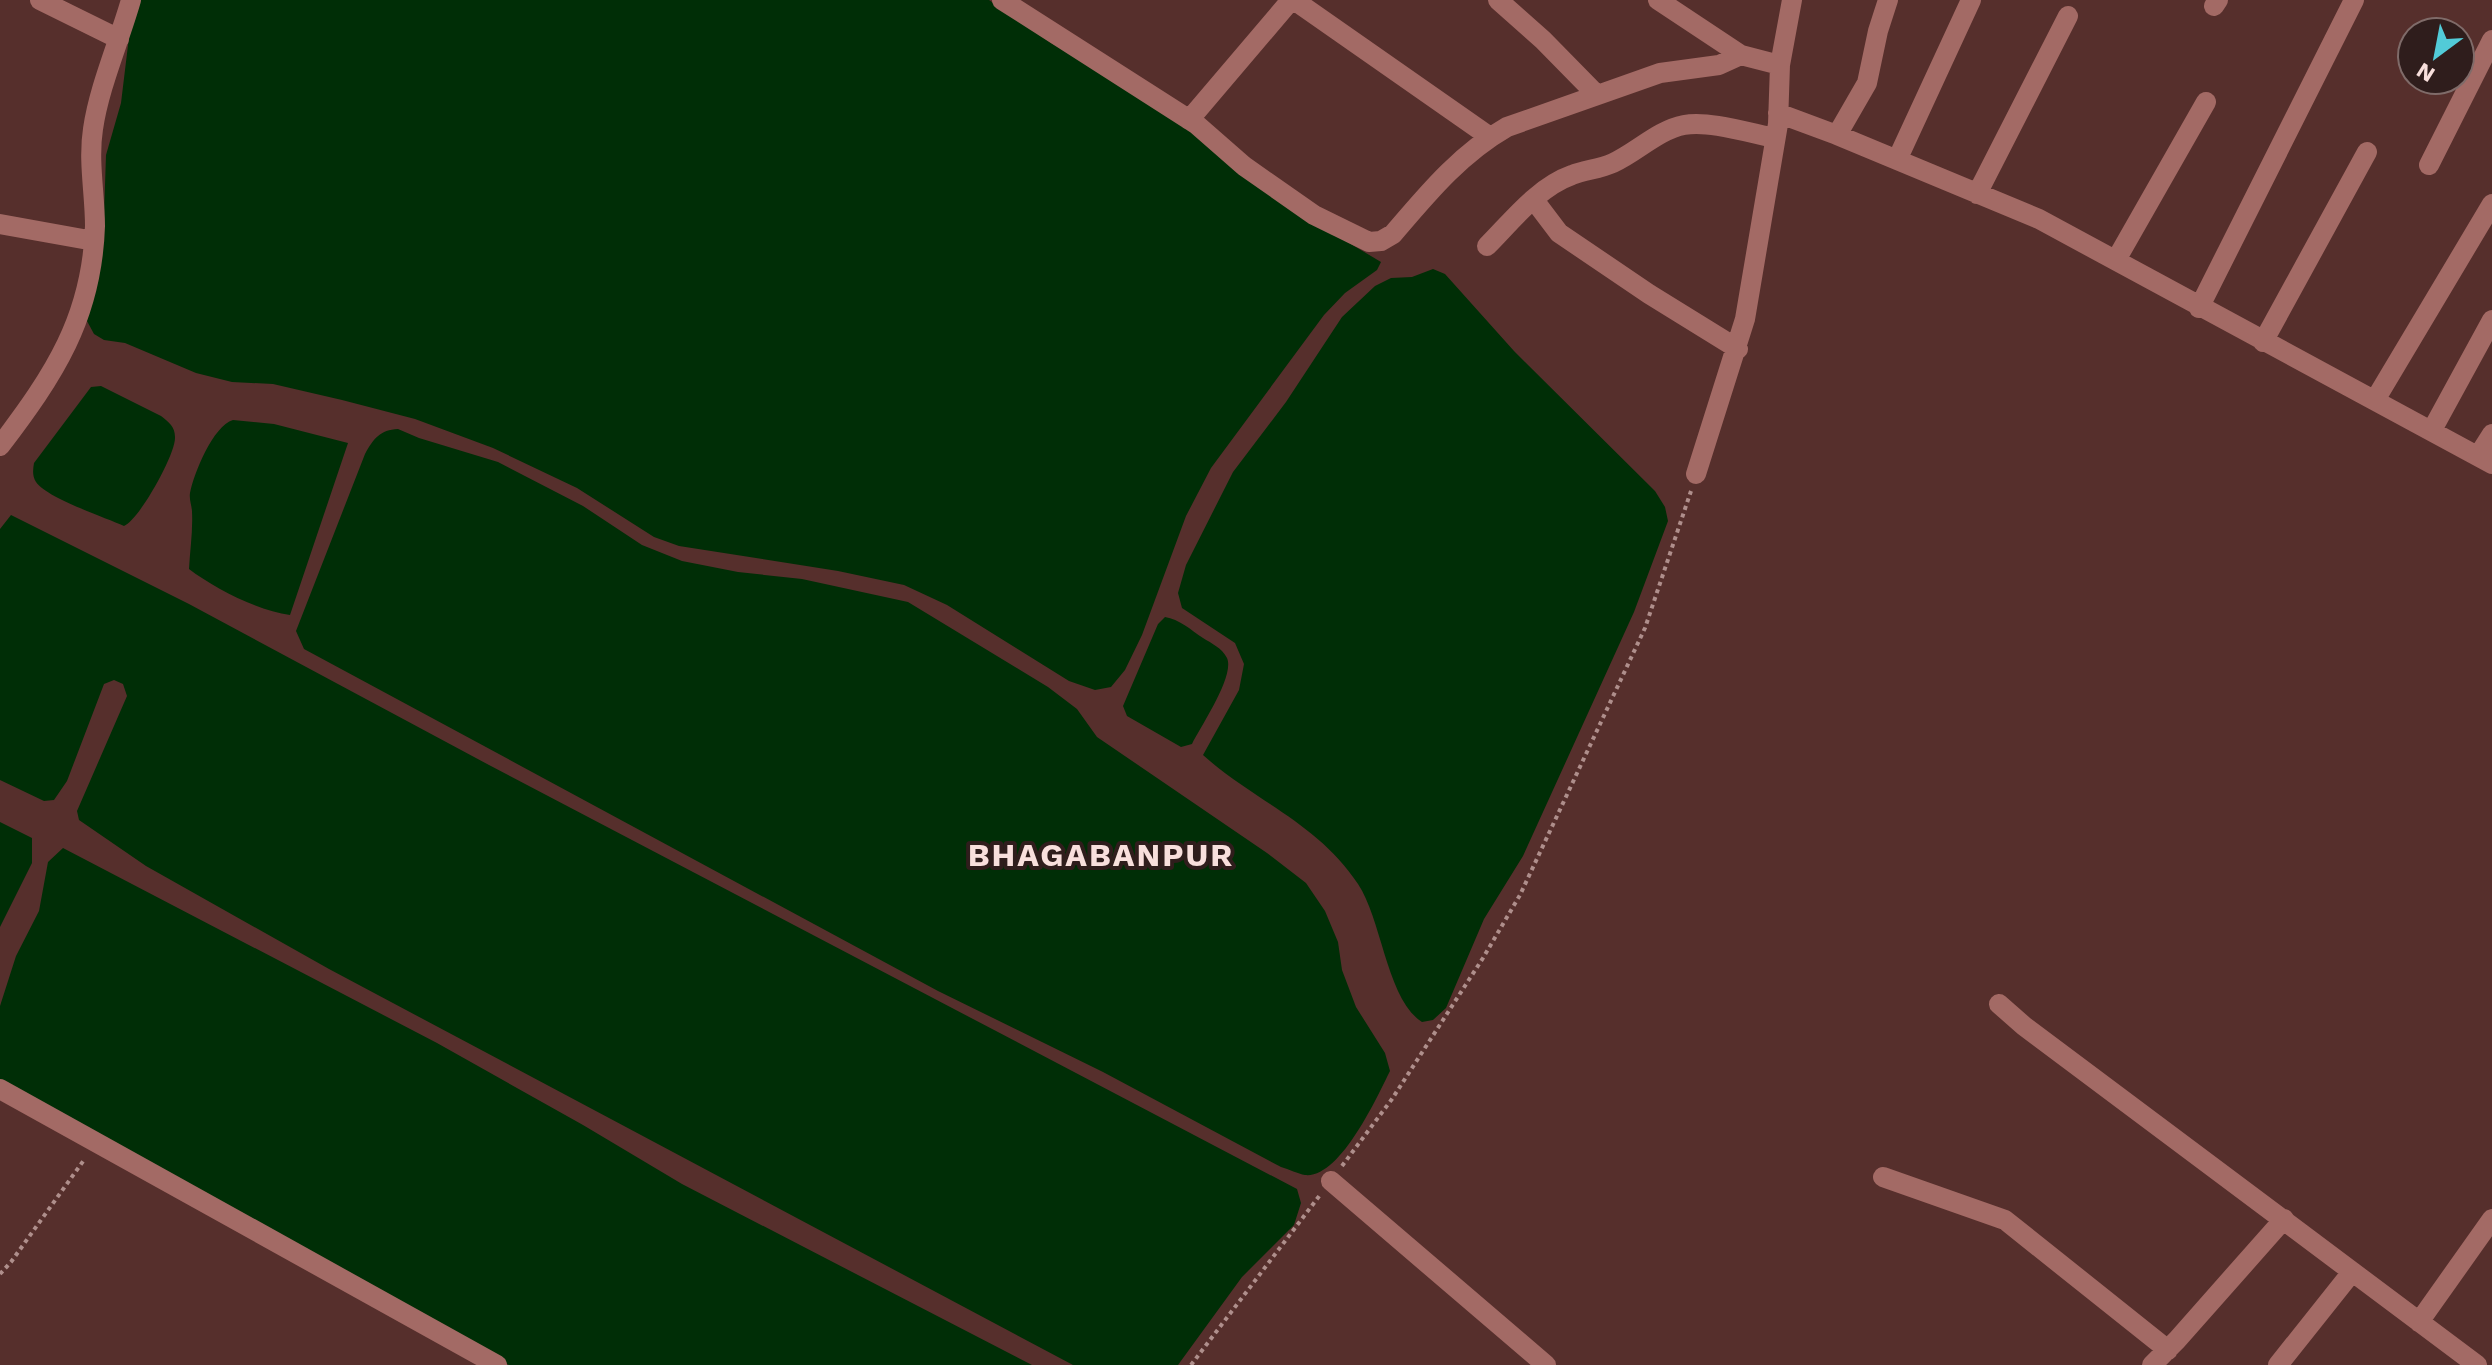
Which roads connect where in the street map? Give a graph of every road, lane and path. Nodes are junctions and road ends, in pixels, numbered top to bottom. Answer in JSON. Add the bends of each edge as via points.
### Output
{"nodes":[{"id":1,"x":40,"y":0,"type":"edge"},
{"id":2,"x":131,"y":0,"type":"edge"},
{"id":3,"x":1002,"y":0,"type":"edge"},
{"id":4,"x":1293,"y":0,"type":"edge"},
{"id":5,"x":1498,"y":0,"type":"edge"},
{"id":6,"x":1658,"y":0,"type":"edge"},
{"id":7,"x":1792,"y":0,"type":"edge"},
{"id":8,"x":1888,"y":0,"type":"edge"},
{"id":9,"x":1971,"y":0,"type":"edge"},
{"id":10,"x":2354,"y":0,"type":"edge"},
{"id":11,"x":2068,"y":16,"type":"dead end"},
{"id":12,"x":119,"y":39,"type":"junction"},
{"id":13,"x":2492,"y":40,"type":"edge"},
{"id":14,"x":1741,"y":55,"type":"junction"},
{"id":15,"x":1780,"y":65,"type":"junction"},
{"id":16,"x":1596,"y":94,"type":"junction"},
{"id":17,"x":2206,"y":102,"type":"dead end"},
{"id":18,"x":1778,"y":113,"type":"junction"},
{"id":19,"x":1189,"y":120,"type":"junction"},
{"id":20,"x":1837,"y":135,"type":"junction"},
{"id":21,"x":1490,"y":137,"type":"junction"},
{"id":22,"x":1775,"y":138,"type":"junction"},
{"id":23,"x":2367,"y":152,"type":"dead end"},
{"id":24,"x":1897,"y":160,"type":"junction"},
{"id":25,"x":2429,"y":165,"type":"dead end"},
{"id":26,"x":1977,"y":194,"type":"junction"},
{"id":27,"x":1534,"y":200,"type":"junction"},
{"id":28,"x":2492,"y":204,"type":"edge"},
{"id":29,"x":0,"y":224,"type":"edge"},
{"id":30,"x":94,"y":241,"type":"junction"},
{"id":31,"x":1487,"y":246,"type":"dead end"},
{"id":32,"x":2116,"y":260,"type":"junction"},
{"id":33,"x":2199,"y":308,"type":"junction"},
{"id":34,"x":2492,"y":320,"type":"edge"},
{"id":35,"x":2263,"y":342,"type":"junction"},
{"id":36,"x":1738,"y":349,"type":"junction"},
{"id":37,"x":2375,"y":400,"type":"junction"},
{"id":38,"x":2432,"y":430,"type":"junction"},
{"id":39,"x":2492,"y":434,"type":"edge"},
{"id":40,"x":0,"y":446,"type":"edge"},
{"id":41,"x":2485,"y":460,"type":"edge"},
{"id":42,"x":1696,"y":474,"type":"joint"},
{"id":43,"x":1999,"y":1004,"type":"dead end"},
{"id":44,"x":0,"y":1089,"type":"edge"},
{"id":45,"x":97,"y":1143,"type":"junction"},
{"id":46,"x":1883,"y":1177,"type":"dead end"},
{"id":47,"x":1331,"y":1181,"type":"junction"},
{"id":48,"x":2284,"y":1219,"type":"junction"},
{"id":49,"x":2492,"y":1219,"type":"edge"},
{"id":50,"x":2352,"y":1272,"type":"junction"},
{"id":51,"x":0,"y":1274,"type":"edge"},
{"id":52,"x":2419,"y":1322,"type":"junction"},
{"id":53,"x":2168,"y":1350,"type":"junction"},
{"id":54,"x":497,"y":1365,"type":"edge"},
{"id":55,"x":1191,"y":1365,"type":"edge"},
{"id":56,"x":1546,"y":1365,"type":"edge"},
{"id":57,"x":2152,"y":1365,"type":"edge"},
{"id":58,"x":2278,"y":1365,"type":"edge"},
{"id":59,"x":2477,"y":1365,"type":"edge"}],
"edges":[{"from":1,"to":12,"type":"street"},
{"from":2,"to":12,"type":"street"},
{"from":3,"to":19,"type":"street"},
{"from":4,"to":19,"type":"street"},
{"from":4,"to":21,"type":"street"},
{"from":5,"to":16,"type":"street"},
{"from":6,"to":14,"type":"street"},
{"from":7,"to":15,"type":"street"},
{"from":8,"to":20,"type":"street","via":[[1867,83]]},
{"from":9,"to":24,"type":"street"},
{"from":10,"to":33,"type":"street"},
{"from":11,"to":26,"type":"street"},
{"from":12,"to":30,"type":"street","via":[[93,125]]},
{"from":13,"to":25,"type":"street"},
{"from":14,"to":15,"type":"street"},
{"from":14,"to":16,"type":"street"},
{"from":15,"to":18,"type":"street"},
{"from":16,"to":21,"type":"street","via":[[1522,119]]},
{"from":17,"to":32,"type":"street"},
{"from":18,"to":20,"type":"street"},
{"from":18,"to":22,"type":"street"},
{"from":19,"to":21,"type":"street","via":[[1314,215],[1369,242],[1393,234],[1450,168]]},
{"from":20,"to":24,"type":"street"},
{"from":22,"to":27,"type":"street","via":[[1686,124],[1612,163],[1571,175]]},
{"from":22,"to":36,"type":"street"},
{"from":23,"to":35,"type":"street"},
{"from":24,"to":26,"type":"street"},
{"from":26,"to":32,"type":"street","via":[[2039,219]]},
{"from":27,"to":31,"type":"street"},
{"from":27,"to":36,"type":"street","via":[[1559,233]]},
{"from":28,"to":37,"type":"street"},
{"from":29,"to":30,"type":"street"},
{"from":30,"to":40,"type":"street","via":[[87,290],[72,336]]},
{"from":32,"to":33,"type":"street"},
{"from":33,"to":35,"type":"street"},
{"from":34,"to":38,"type":"street"},
{"from":35,"to":37,"type":"street"},
{"from":36,"to":42,"type":"street"},
{"from":37,"to":38,"type":"street"},
{"from":38,"to":41,"type":"street"},
{"from":39,"to":41,"type":"street"},
{"from":42,"to":47,"type":"path","via":[[1645,628],[1520,895],[1392,1099]]},
{"from":43,"to":48,"type":"street"},
{"from":44,"to":45,"type":"street"},
{"from":45,"to":51,"type":"path"},
{"from":45,"to":54,"type":"street"},
{"from":46,"to":53,"type":"street","via":[[2005,1220]]},
{"from":47,"to":55,"type":"path"},
{"from":47,"to":56,"type":"street"},
{"from":48,"to":50,"type":"street"},
{"from":48,"to":53,"type":"street"},
{"from":49,"to":52,"type":"street"},
{"from":50,"to":52,"type":"street"},
{"from":50,"to":58,"type":"street"},
{"from":52,"to":59,"type":"street"},
{"from":53,"to":57,"type":"street"}]}
